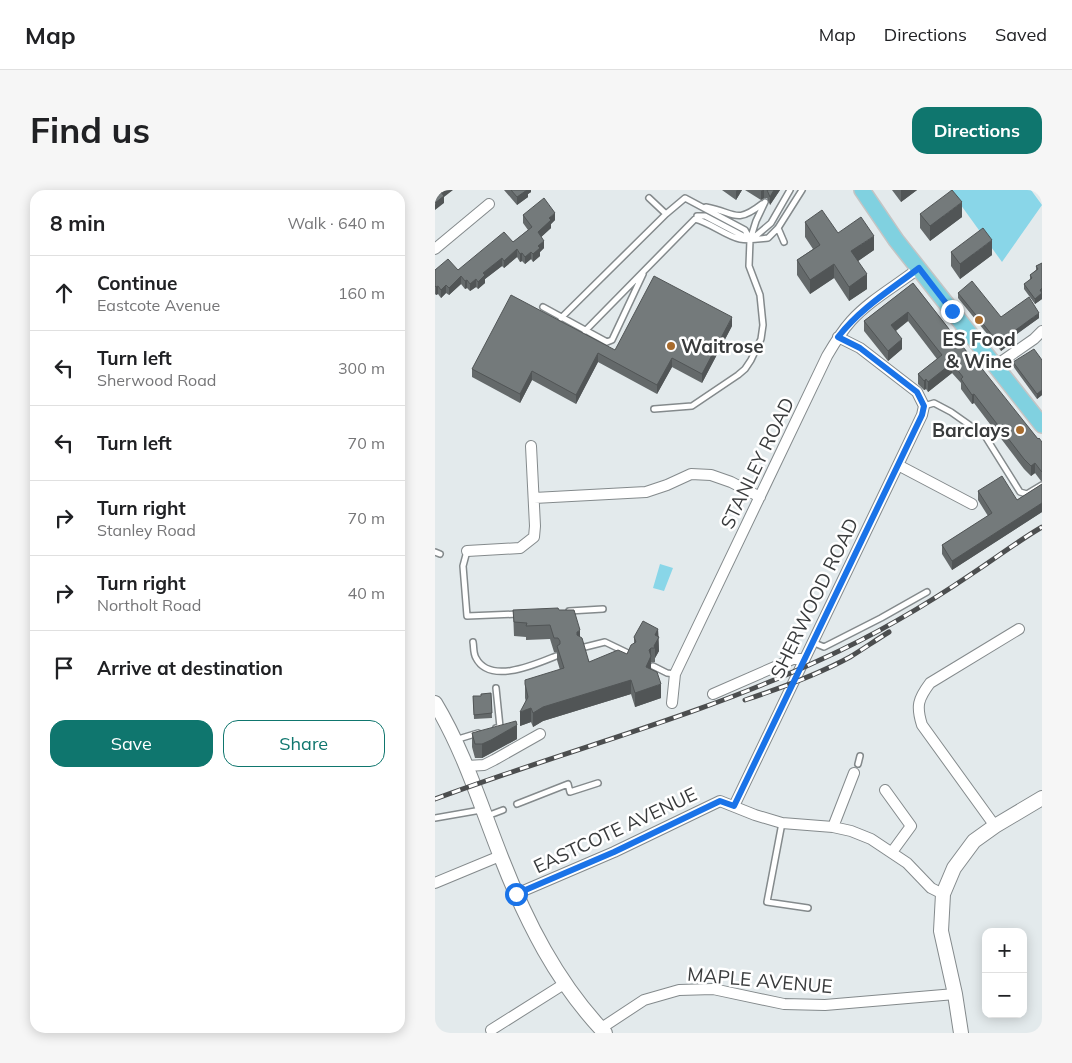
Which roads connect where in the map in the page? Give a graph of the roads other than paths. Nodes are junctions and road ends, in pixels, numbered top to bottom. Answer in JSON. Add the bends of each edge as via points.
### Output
{"nodes":[{"id":1,"x":790,"y":190,"type":"edge"},
{"id":2,"x":802,"y":190,"type":"edge"},
{"id":3,"x":862,"y":190,"type":"edge"},
{"id":4,"x":649,"y":198,"type":"dead end"},
{"id":5,"x":489,"y":204,"type":"dead end"},
{"id":6,"x":699,"y":206,"type":"junction"},
{"id":7,"x":666,"y":214,"type":"junction"},
{"id":8,"x":696,"y":218,"type":"junction"},
{"id":9,"x":778,"y":228,"type":"junction"},
{"id":10,"x":750,"y":240,"type":"junction"},
{"id":11,"x":784,"y":242,"type":"dead end"},
{"id":12,"x":435,"y":249,"type":"edge"},
{"id":13,"x":919,"y":268,"type":"junction"},
{"id":14,"x":645,"y":270,"type":"junction"},
{"id":15,"x":543,"y":307,"type":"dead end"},
{"id":16,"x":561,"y":318,"type":"junction"},
{"id":17,"x":1042,"y":330,"type":"edge"},
{"id":18,"x":585,"y":331,"type":"junction"},
{"id":19,"x":838,"y":337,"type":"junction"},
{"id":20,"x":995,"y":366,"type":"junction"},
{"id":21,"x":924,"y":406,"type":"junction"},
{"id":22,"x":654,"y":409,"type":"dead end"},
{"id":23,"x":1042,"y":425,"type":"edge"},
{"id":24,"x":531,"y":446,"type":"dead end"},
{"id":25,"x":898,"y":465,"type":"junction"},
{"id":26,"x":1042,"y":485,"type":"edge"},
{"id":27,"x":760,"y":497,"type":"junction"},
{"id":28,"x":534,"y":498,"type":"junction"},
{"id":29,"x":972,"y":504,"type":"dead end"},
{"id":30,"x":467,"y":551,"type":"joint"},
{"id":31,"x":927,"y":592,"type":"dead end"},
{"id":32,"x":603,"y":609,"type":"dead end"},
{"id":33,"x":564,"y":611,"type":"edge"},
{"id":34,"x":526,"y":614,"type":"edge"},
{"id":35,"x":1019,"y":628,"type":"dead end"},
{"id":36,"x":473,"y":642,"type":"dead end"},
{"id":37,"x":812,"y":642,"type":"junction"},
{"id":38,"x":581,"y":648,"type":"edge"},
{"id":39,"x":632,"y":655,"type":"edge"},
{"id":40,"x":556,"y":656,"type":"edge"},
{"id":41,"x":804,"y":659,"type":"junction"},
{"id":42,"x":653,"y":666,"type":"dead end"},
{"id":43,"x":675,"y":674,"type":"junction"},
{"id":44,"x":496,"y":688,"type":"dead end"},
{"id":45,"x":713,"y":694,"type":"dead end"},
{"id":46,"x":435,"y":703,"type":"edge"},
{"id":47,"x":672,"y":703,"type":"dead end"},
{"id":48,"x":492,"y":729,"type":"edge"},
{"id":49,"x":483,"y":732,"type":"edge"},
{"id":50,"x":540,"y":734,"type":"dead end"},
{"id":51,"x":455,"y":740,"type":"junction"},
{"id":52,"x":860,"y":756,"type":"dead end"},
{"id":53,"x":467,"y":766,"type":"junction"},
{"id":54,"x":856,"y":768,"type":"joint"},
{"id":55,"x":598,"y":783,"type":"dead end"},
{"id":56,"x":885,"y":790,"type":"dead end"},
{"id":57,"x":1041,"y":802,"type":"edge"},
{"id":58,"x":517,"y":804,"type":"dead end"},
{"id":59,"x":734,"y":806,"type":"junction"},
{"id":60,"x":503,"y":810,"type":"dead end"},
{"id":61,"x":485,"y":813,"type":"junction"},
{"id":62,"x":435,"y":818,"type":"edge"},
{"id":63,"x":782,"y":823,"type":"junction"},
{"id":64,"x":995,"y":826,"type":"junction"},
{"id":65,"x":833,"y":827,"type":"junction"},
{"id":66,"x":891,"y":852,"type":"junction"},
{"id":67,"x":500,"y":856,"type":"junction"},
{"id":68,"x":435,"y":883,"type":"edge"},
{"id":69,"x":516,"y":894,"type":"junction"},
{"id":70,"x":943,"y":894,"type":"junction"},
{"id":71,"x":808,"y":908,"type":"dead end"},
{"id":72,"x":564,"y":984,"type":"junction"},
{"id":73,"x":955,"y":994,"type":"junction"},
{"id":74,"x":491,"y":1030,"type":"dead end"},
{"id":75,"x":602,"y":1031,"type":"edge"},
{"id":76,"x":961,"y":1033,"type":"edge"}],
"edges":[{"from":1,"to":10,"type":"lane","via":[[771,223]]},
{"from":2,"to":9,"type":"lane"},
{"from":3,"to":13,"type":"main road"},
{"from":4,"to":7,"type":"lane"},
{"from":5,"to":12,"type":"street"},
{"from":6,"to":7,"type":"lane","via":[[685,198]]},
{"from":6,"to":8,"type":"lane"},
{"from":6,"to":10,"type":"lane","via":[[745,230]]},
{"from":6,"to":10,"type":"lane","via":[[740,217],[765,202]]},
{"from":7,"to":16,"type":"lane"},
{"from":8,"to":10,"type":"lane","via":[[738,238]]},
{"from":8,"to":14,"type":"lane"},
{"from":9,"to":10,"type":"lane","via":[[768,238]]},
{"from":9,"to":11,"type":"lane"},
{"from":10,"to":22,"type":"lane","via":[[749,266],[760,295],[763,325],[761,339],[751,360],[738,375],[692,406]]},
{"from":13,"to":19,"type":"street","name":"STANLEY ROAD","via":[[869,304]]},
{"from":13,"to":20,"type":"main road"},
{"from":14,"to":18,"type":"lane"},
{"from":14,"to":18,"type":"lane","via":[[612,340],[607,342]]},
{"from":15,"to":16,"type":"lane"},
{"from":16,"to":18,"type":"lane"},
{"from":17,"to":20,"type":"street"},
{"from":19,"to":21,"type":"street","via":[[860,348],[910,386]]},
{"from":19,"to":27,"type":"street","name":"STANLEY ROAD"},
{"from":20,"to":23,"type":"main road"},
{"from":21,"to":25,"type":"street","name":"SHERWOOD ROAD"},
{"from":21,"to":26,"type":"lane","via":[[934,403],[985,436],[1021,492],[1027,494]]},
{"from":24,"to":28,"type":"street"},
{"from":25,"to":29,"type":"street"},
{"from":25,"to":37,"type":"street","name":"SHERWOOD ROAD"},
{"from":27,"to":28,"type":"street","via":[[711,475],[691,474],[646,492]]},
{"from":27,"to":43,"type":"street","name":"STANLEY ROAD"},
{"from":28,"to":30,"type":"street","via":[[535,537],[521,548]]},
{"from":30,"to":34,"type":"lane","via":[[463,566],[467,616]]},
{"from":31,"to":37,"type":"lane","via":[[824,647]]},
{"from":32,"to":33,"type":"lane"},
{"from":35,"to":64,"type":"street","via":[[930,683],[921,695],[918,711],[922,725]]},
{"from":36,"to":40,"type":"lane","via":[[477,660],[498,670],[519,670]]},
{"from":37,"to":41,"type":"street","name":"SHERWOOD ROAD"},
{"from":38,"to":39,"type":"lane","via":[[605,642]]},
{"from":41,"to":45,"type":"street","via":[[793,659]]},
{"from":41,"to":59,"type":"street","name":"SHERWOOD ROAD"},
{"from":42,"to":43,"type":"lane"},
{"from":43,"to":47,"type":"street","name":"STANLEY ROAD"},
{"from":44,"to":48,"type":"lane","via":[[500,727]]},
{"from":46,"to":51,"type":"street"},
{"from":49,"to":51,"type":"lane"},
{"from":50,"to":53,"type":"street","via":[[484,765]]},
{"from":51,"to":53,"type":"street"},
{"from":52,"to":54,"type":"lane"},
{"from":53,"to":61,"type":"street"},
{"from":54,"to":65,"type":"street"},
{"from":55,"to":58,"type":"lane","via":[[570,792],[568,784]]},
{"from":56,"to":66,"type":"street","via":[[911,826]]},
{"from":57,"to":64,"type":"street"},
{"from":59,"to":63,"type":"street","name":"EASTCOTE AVENUE"},
{"from":59,"to":69,"type":"street","name":"EASTCOTE AVENUE","via":[[720,801]]},
{"from":60,"to":61,"type":"lane"},
{"from":61,"to":62,"type":"lane"},
{"from":61,"to":67,"type":"street"},
{"from":63,"to":65,"type":"street","name":"EASTCOTE AVENUE"},
{"from":63,"to":71,"type":"lane","via":[[767,902]]},
{"from":64,"to":70,"type":"street","via":[[974,841],[954,868]]},
{"from":65,"to":66,"type":"street","name":"EASTCOTE AVENUE","via":[[871,839]]},
{"from":66,"to":70,"type":"street","name":"EASTCOTE AVENUE","via":[[907,863],[931,888]]},
{"from":67,"to":68,"type":"street"},
{"from":67,"to":69,"type":"street"},
{"from":69,"to":72,"type":"street","via":[[537,939]]},
{"from":70,"to":73,"type":"street","via":[[941,931]]},
{"from":72,"to":74,"type":"street"},
{"from":72,"to":75,"type":"street"},
{"from":73,"to":75,"type":"street","name":"MAPLE AVENUE","via":[[825,1006],[785,1004],[713,989],[679,990],[644,1000]]},
{"from":73,"to":76,"type":"street"}]}
